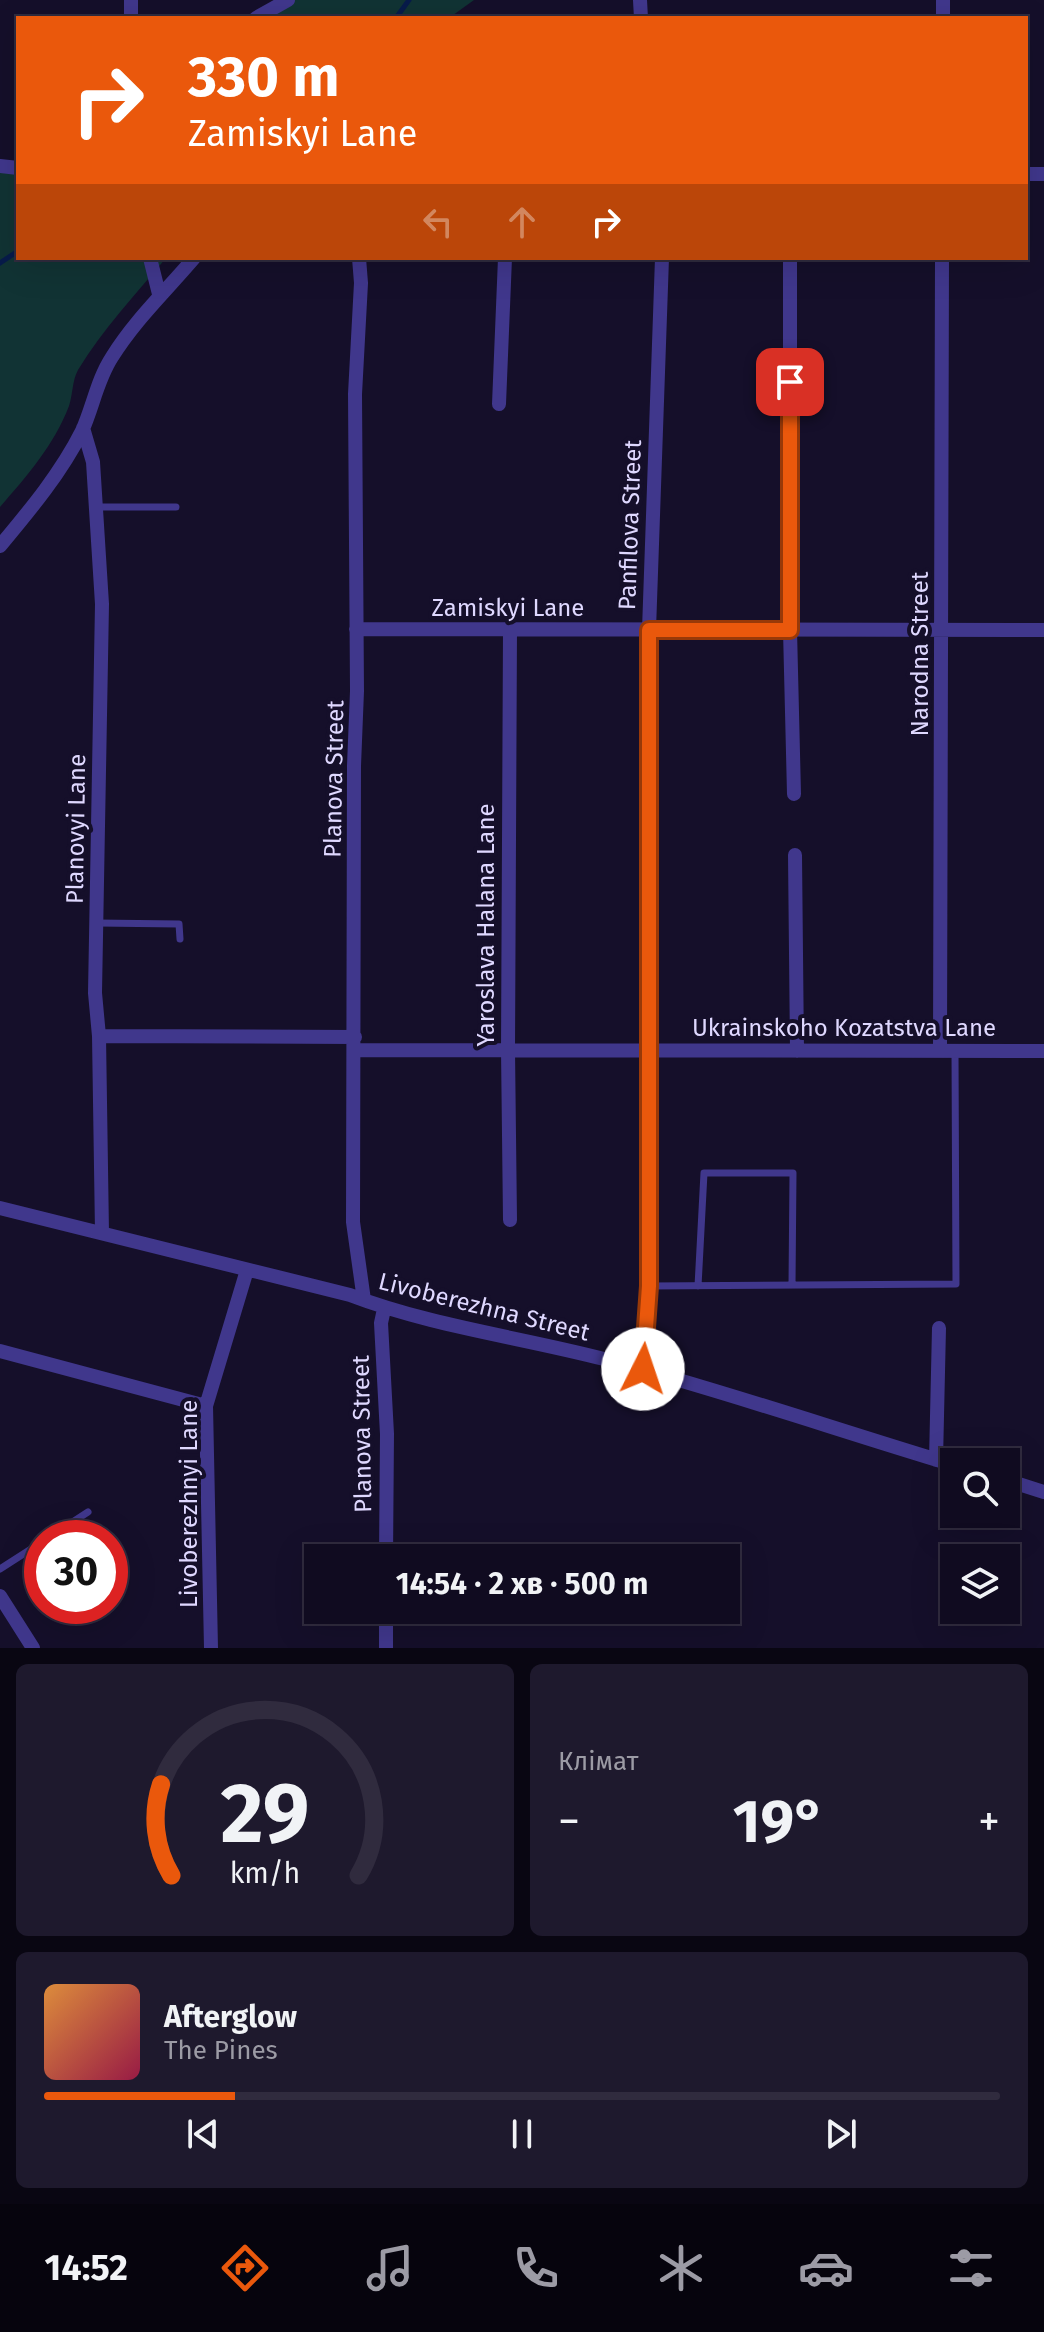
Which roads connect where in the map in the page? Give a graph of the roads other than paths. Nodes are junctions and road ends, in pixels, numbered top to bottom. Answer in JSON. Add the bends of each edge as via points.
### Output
{"nodes":[{"id":1,"x":288,"y":0,"type":"edge"},
{"id":2,"x":260,"y":16,"type":"edge"},
{"id":3,"x":150,"y":260,"type":"edge"},
{"id":4,"x":192,"y":260,"type":"edge"},
{"id":5,"x":359,"y":260,"type":"edge"},
{"id":6,"x":505,"y":260,"type":"edge"},
{"id":7,"x":662,"y":260,"type":"edge"},
{"id":8,"x":790,"y":260,"type":"edge"},
{"id":9,"x":942,"y":260,"type":"edge"},
{"id":10,"x":159,"y":294,"type":"junction"},
{"id":11,"x":499,"y":404,"type":"dead end"},
{"id":12,"x":83,"y":428,"type":"junction"},
{"id":13,"x":96,"y":507,"type":"junction"},
{"id":14,"x":176,"y":507,"type":"dead end"},
{"id":15,"x":0,"y":546,"type":"edge"},
{"id":16,"x":356,"y":629,"type":"junction"},
{"id":17,"x":942,"y":629,"type":"junction"},
{"id":18,"x":510,"y":630,"type":"junction"},
{"id":19,"x":649,"y":630,"type":"junction"},
{"id":20,"x":790,"y":630,"type":"junction"},
{"id":21,"x":1044,"y":630,"type":"edge"},
{"id":22,"x":794,"y":794,"type":"dead end"},
{"id":23,"x":795,"y":855,"type":"dead end"},
{"id":24,"x":96,"y":923,"type":"junction"},
{"id":25,"x":180,"y":939,"type":"dead end"},
{"id":26,"x":99,"y":1036,"type":"junction"},
{"id":27,"x":355,"y":1044,"type":"junction"},
{"id":28,"x":508,"y":1050,"type":"junction"},
{"id":29,"x":651,"y":1050,"type":"junction"},
{"id":30,"x":797,"y":1051,"type":"junction"},
{"id":31,"x":948,"y":1051,"type":"junction"},
{"id":32,"x":1044,"y":1051,"type":"edge"},
{"id":33,"x":0,"y":1208,"type":"edge"},
{"id":34,"x":510,"y":1220,"type":"dead end"},
{"id":35,"x":102,"y":1233,"type":"junction"},
{"id":36,"x":247,"y":1270,"type":"junction"},
{"id":37,"x":792,"y":1285,"type":"junction"},
{"id":38,"x":649,"y":1286,"type":"junction"},
{"id":39,"x":698,"y":1286,"type":"junction"},
{"id":40,"x":364,"y":1300,"type":"junction"},
{"id":41,"x":384,"y":1309,"type":"junction"},
{"id":42,"x":939,"y":1328,"type":"dead end"},
{"id":43,"x":0,"y":1351,"type":"edge"},
{"id":44,"x":643,"y":1369,"type":"junction"},
{"id":45,"x":206,"y":1406,"type":"junction"},
{"id":46,"x":936,"y":1460,"type":"junction"},
{"id":47,"x":940,"y":1461,"type":"edge"},
{"id":48,"x":1020,"y":1484,"type":"edge"},
{"id":49,"x":1044,"y":1492,"type":"edge"},
{"id":50,"x":88,"y":1512,"type":"dead end"},
{"id":51,"x":76,"y":1520,"type":"edge"},
{"id":52,"x":386,"y":1544,"type":"edge"},
{"id":53,"x":24,"y":1554,"type":"edge"},
{"id":54,"x":0,"y":1569,"type":"edge"},
{"id":55,"x":0,"y":1596,"type":"edge"},
{"id":56,"x":386,"y":1624,"type":"edge"},
{"id":57,"x":33,"y":1648,"type":"edge"},
{"id":58,"x":211,"y":1648,"type":"edge"},
{"id":59,"x":386,"y":1648,"type":"edge"}],
"edges":[{"from":1,"to":2,"type":"street"},
{"from":3,"to":10,"type":"street"},
{"from":4,"to":10,"type":"street"},
{"from":5,"to":16,"type":"street","name":"Planova Street"},
{"from":6,"to":11,"type":"street"},
{"from":7,"to":19,"type":"street","name":"Panfilova Street"},
{"from":8,"to":20,"type":"street"},
{"from":9,"to":17,"type":"street","name":"Narodna Street"},
{"from":10,"to":12,"type":"street","via":[[112,356]]},
{"from":12,"to":13,"type":"street","name":"Planovyi Lane","via":[[93,462]]},
{"from":12,"to":15,"type":"street","via":[[64,465]]},
{"from":13,"to":14,"type":"lane"},
{"from":13,"to":24,"type":"street","name":"Planovyi Lane","via":[[102,604]]},
{"from":16,"to":18,"type":"street","name":"Zamiskyi Lane"},
{"from":16,"to":27,"type":"street","name":"Planova Street"},
{"from":17,"to":20,"type":"street","name":"Zamiskyi Lane"},
{"from":17,"to":21,"type":"street","name":"Zamiskyi Lane"},
{"from":17,"to":31,"type":"street","name":"Narodna Street"},
{"from":18,"to":19,"type":"street","name":"Zamiskyi Lane"},
{"from":18,"to":28,"type":"street","name":"Yaroslava Halana Lane"},
{"from":19,"to":20,"type":"street","name":"Zamiskyi Lane"},
{"from":19,"to":29,"type":"street","name":"Panfilova Street"},
{"from":20,"to":22,"type":"street"},
{"from":23,"to":30,"type":"street"},
{"from":24,"to":25,"type":"lane","via":[[179,924]]},
{"from":24,"to":26,"type":"street","name":"Planovyi Lane"},
{"from":26,"to":27,"type":"street","name":"Ukrainskoho Kozatstva Lane"},
{"from":26,"to":35,"type":"street","name":"Planovyi Lane"},
{"from":27,"to":28,"type":"street","name":"Ukrainskoho Kozatstva Lane"},
{"from":27,"to":40,"type":"street","name":"Planova Street","via":[[353,1222]]},
{"from":28,"to":29,"type":"street","name":"Ukrainskoho Kozatstva Lane"},
{"from":28,"to":34,"type":"street","name":"Yaroslava Halana Lane"},
{"from":29,"to":30,"type":"street","name":"Ukrainskoho Kozatstva Lane"},
{"from":29,"to":38,"type":"street","name":"Panfilova Street"},
{"from":30,"to":31,"type":"street","name":"Ukrainskoho Kozatstva Lane"},
{"from":31,"to":32,"type":"street","name":"Ukrainskoho Kozatstva Lane"},
{"from":31,"to":37,"type":"lane","via":[[956,1284]]},
{"from":33,"to":35,"type":"street","name":"Livoberezhna Street"},
{"from":35,"to":36,"type":"street","name":"Livoberezhna Street"},
{"from":36,"to":40,"type":"street","name":"Livoberezhna Street"},
{"from":36,"to":45,"type":"street","name":"Livoberezhnyi Lane"},
{"from":37,"to":39,"type":"lane"},
{"from":37,"to":39,"type":"lane","via":[[793,1173],[704,1173]]},
{"from":38,"to":39,"type":"lane"},
{"from":38,"to":44,"type":"street","name":"Panfilova Street"},
{"from":40,"to":41,"type":"street","name":"Livoberezhna Street"},
{"from":41,"to":44,"type":"street","name":"Livoberezhna Street"},
{"from":41,"to":52,"type":"street","name":"Planova Street"},
{"from":42,"to":46,"type":"street"},
{"from":43,"to":45,"type":"street"},
{"from":44,"to":46,"type":"street","name":"Livoberezhna Street"},
{"from":45,"to":58,"type":"street","name":"Livoberezhnyi Lane"},
{"from":46,"to":47,"type":"street","name":"Livoberezhna Street"},
{"from":48,"to":49,"type":"street"},
{"from":50,"to":51,"type":"lane"},
{"from":53,"to":54,"type":"lane"},
{"from":55,"to":57,"type":"street"},
{"from":56,"to":59,"type":"street"}]}
